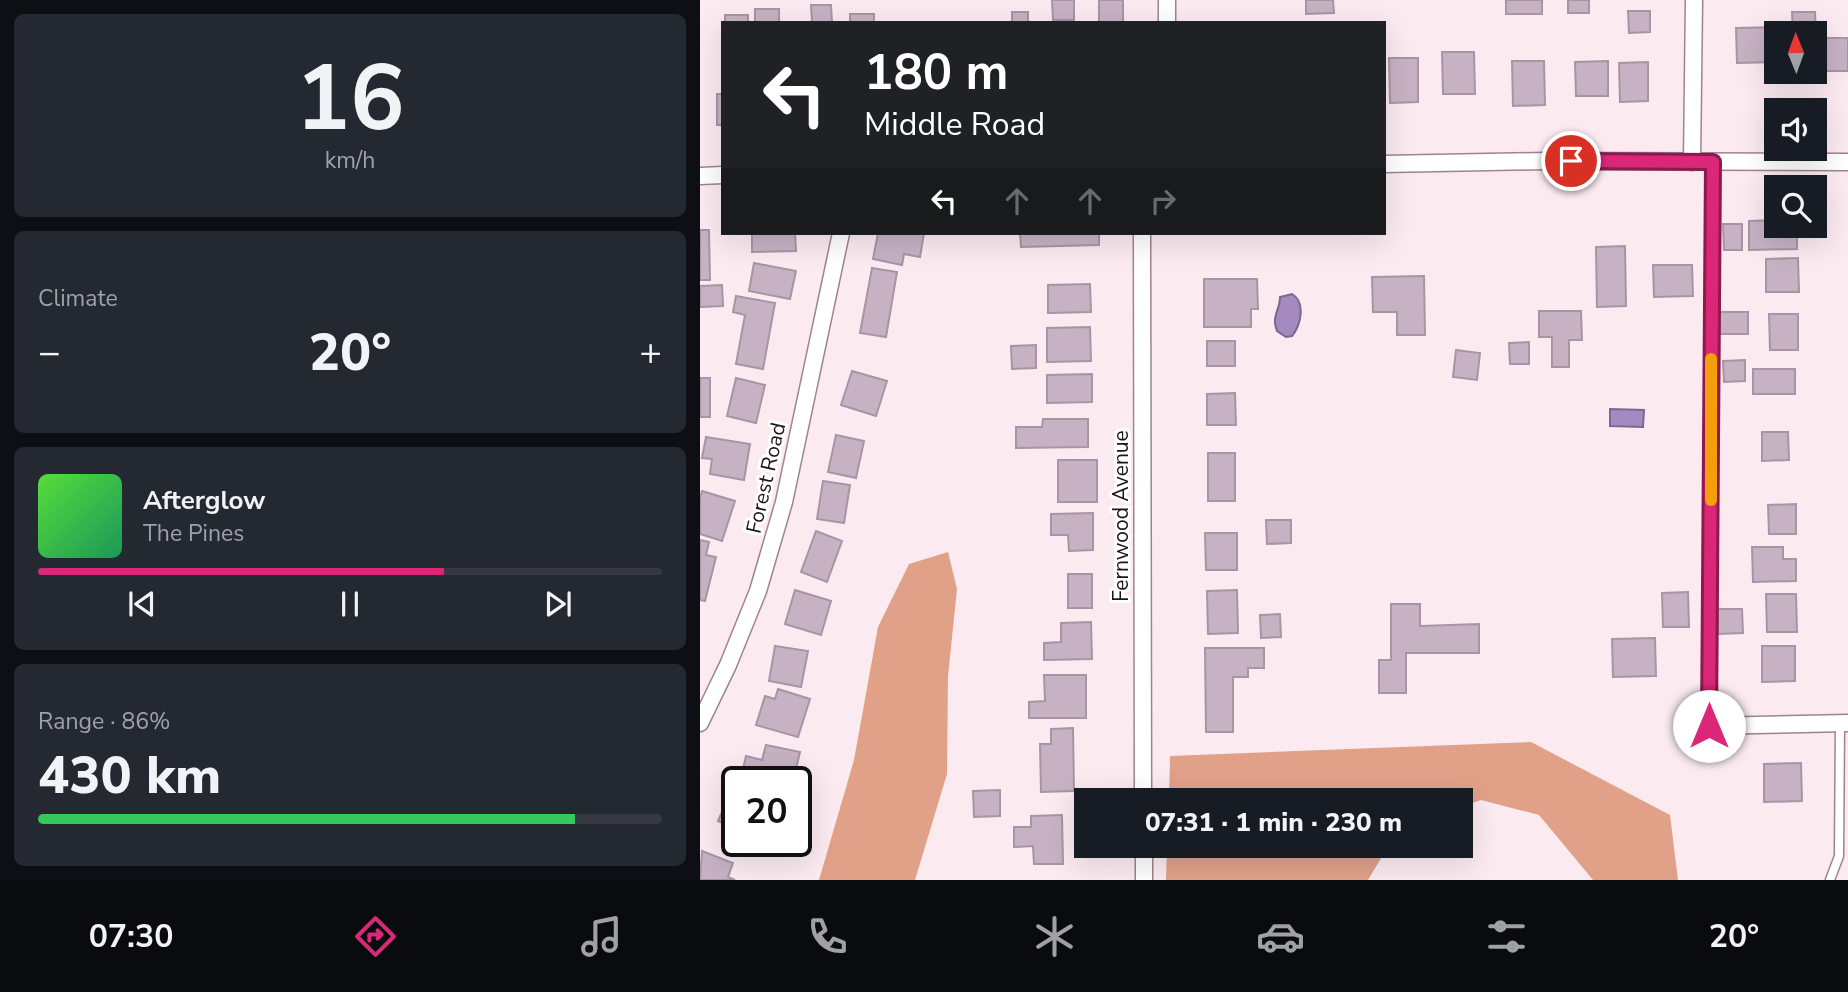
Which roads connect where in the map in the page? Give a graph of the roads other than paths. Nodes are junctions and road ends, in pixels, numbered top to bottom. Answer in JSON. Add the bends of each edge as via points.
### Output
{"nodes":[{"id":1,"x":1167,"y":0,"type":"edge"},
{"id":2,"x":1694,"y":0,"type":"edge"},
{"id":3,"x":1167,"y":21,"type":"edge"},
{"id":4,"x":1692,"y":162,"type":"junction"},
{"id":5,"x":1713,"y":162,"type":"junction"},
{"id":6,"x":1848,"y":162,"type":"edge"},
{"id":7,"x":1386,"y":164,"type":"edge"},
{"id":8,"x":721,"y":175,"type":"edge"},
{"id":9,"x":700,"y":176,"type":"edge"},
{"id":10,"x":841,"y":235,"type":"edge"},
{"id":11,"x":1142,"y":235,"type":"edge"},
{"id":12,"x":700,"y":723,"type":"edge"},
{"id":13,"x":1844,"y":723,"type":"edge"},
{"id":14,"x":1709,"y":726,"type":"joint"},
{"id":15,"x":1143,"y":788,"type":"edge"},
{"id":16,"x":1143,"y":858,"type":"edge"},
{"id":17,"x":1144,"y":880,"type":"edge"},
{"id":18,"x":1830,"y":880,"type":"edge"}],
"edges":[{"from":1,"to":3,"type":"street"},
{"from":2,"to":4,"type":"street"},
{"from":4,"to":5,"type":"street"},
{"from":4,"to":7,"type":"street"},
{"from":5,"to":6,"type":"street"},
{"from":5,"to":14,"type":"lane"},
{"from":8,"to":9,"type":"street"},
{"from":10,"to":12,"type":"street","name":"Forest Road","via":[[784,502],[758,591]]},
{"from":11,"to":15,"type":"street","name":"Fernwood Avenue"},
{"from":13,"to":14,"type":"street"},
{"from":13,"to":18,"type":"lane","via":[[1839,856]]},
{"from":16,"to":17,"type":"street"}]}
